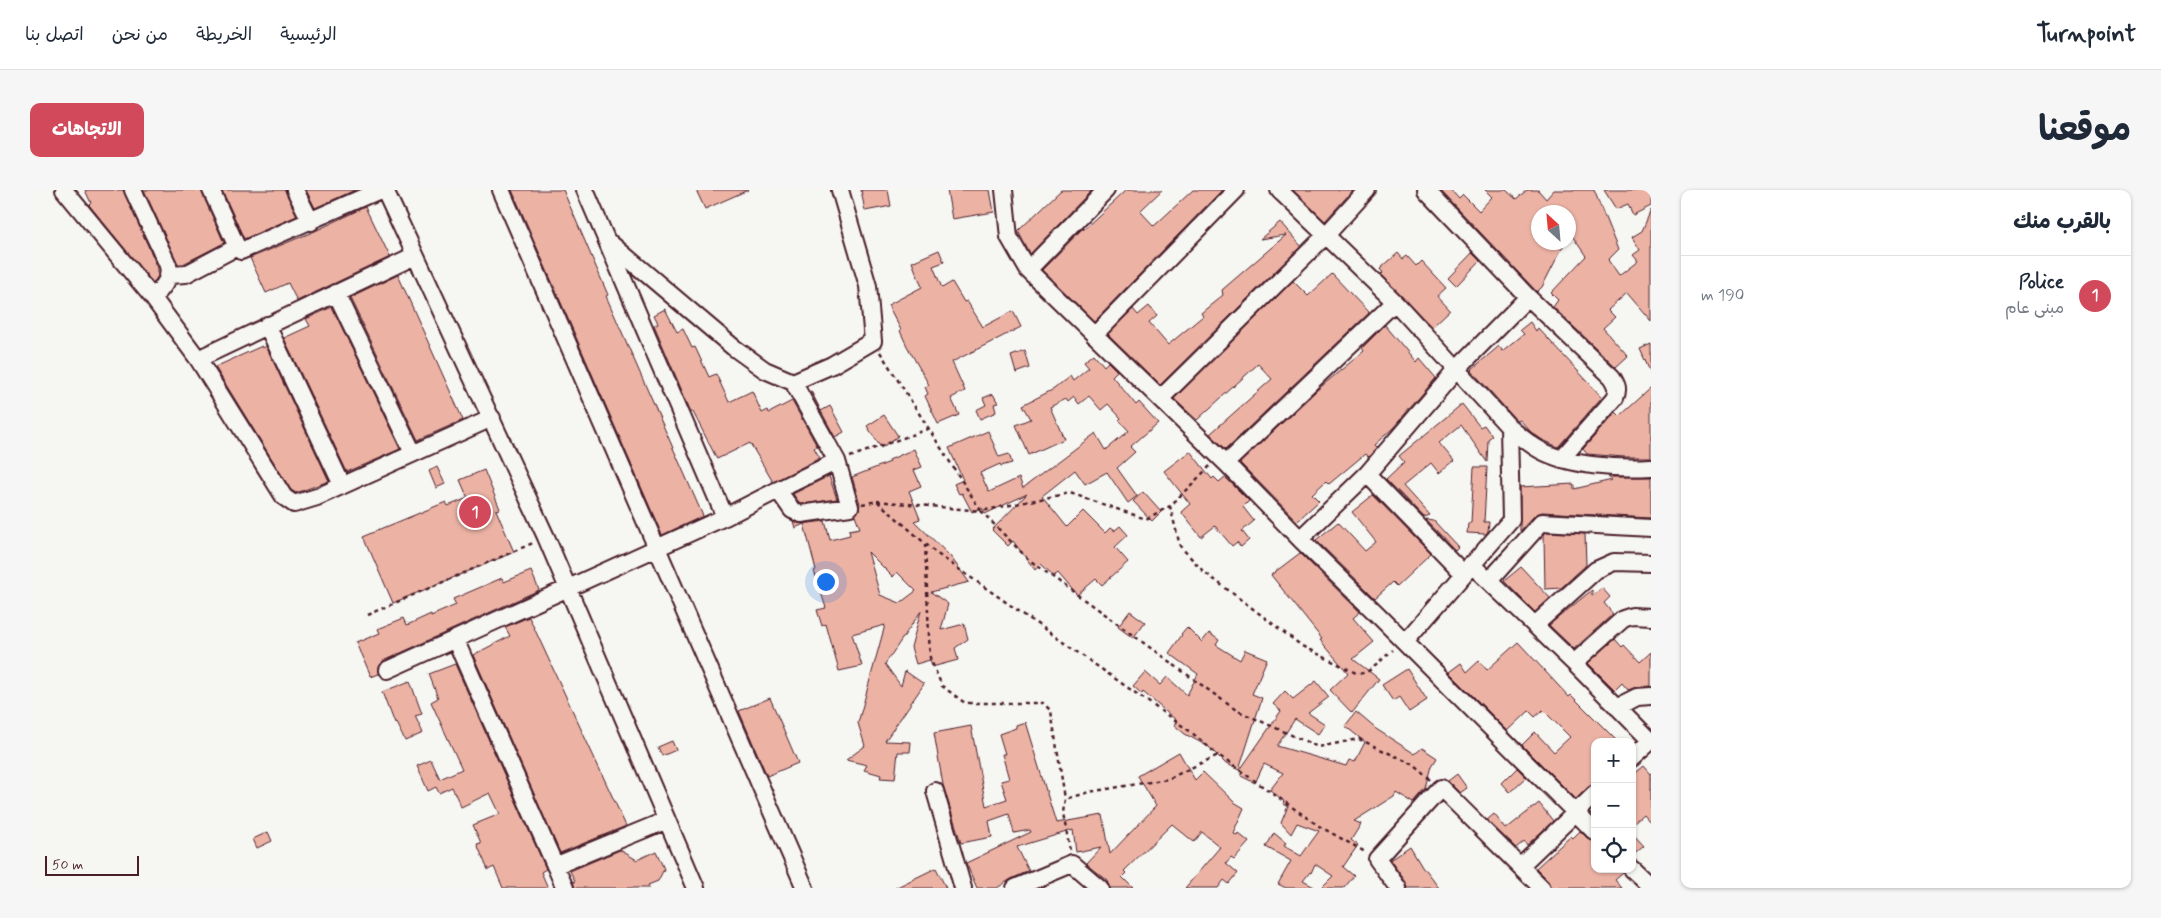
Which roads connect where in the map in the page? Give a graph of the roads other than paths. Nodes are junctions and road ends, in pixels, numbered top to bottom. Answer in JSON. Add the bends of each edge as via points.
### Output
{"nodes":[{"id":1,"x":64,"y":190,"type":"edge"},
{"id":2,"x":133,"y":190,"type":"edge"},
{"id":3,"x":211,"y":190,"type":"edge"},
{"id":4,"x":295,"y":190,"type":"edge"},
{"id":5,"x":380,"y":190,"type":"edge"},
{"id":6,"x":385,"y":190,"type":"edge"},
{"id":7,"x":501,"y":190,"type":"edge"},
{"id":8,"x":585,"y":190,"type":"edge"},
{"id":9,"x":840,"y":190,"type":"edge"},
{"id":10,"x":1004,"y":190,"type":"edge"},
{"id":11,"x":1106,"y":190,"type":"edge"},
{"id":12,"x":1236,"y":190,"type":"edge"},
{"id":13,"x":1279,"y":190,"type":"edge"},
{"id":14,"x":1367,"y":190,"type":"edge"},
{"id":15,"x":1426,"y":190,"type":"edge"},
{"id":16,"x":312,"y":222,"type":"junction"},
{"id":17,"x":1327,"y":234,"type":"junction"},
{"id":18,"x":606,"y":240,"type":"junction"},
{"id":19,"x":237,"y":247,"type":"junction"},
{"id":20,"x":415,"y":256,"type":"junction"},
{"id":21,"x":1028,"y":270,"type":"junction"},
{"id":22,"x":170,"y":275,"type":"junction"},
{"id":23,"x":336,"y":293,"type":"junction"},
{"id":24,"x":1528,"y":297,"type":"junction"},
{"id":25,"x":153,"y":298,"type":"junction"},
{"id":26,"x":1395,"y":302,"type":"junction"},
{"id":27,"x":267,"y":325,"type":"junction"},
{"id":28,"x":1094,"y":335,"type":"junction"},
{"id":29,"x":198,"y":359,"type":"junction"},
{"id":30,"x":1457,"y":370,"type":"junction"},
{"id":31,"x":793,"y":382,"type":"junction"},
{"id":32,"x":1160,"y":399,"type":"junction"},
{"id":33,"x":492,"y":418,"type":"junction"},
{"id":34,"x":1509,"y":427,"type":"junction"},
{"id":35,"x":413,"y":453,"type":"junction"},
{"id":36,"x":1561,"y":459,"type":"junction"},
{"id":37,"x":1222,"y":460,"type":"junction"},
{"id":38,"x":837,"y":461,"type":"junction"},
{"id":39,"x":1651,"y":467,"type":"edge"},
{"id":40,"x":1367,"y":474,"type":"junction"},
{"id":41,"x":342,"y":485,"type":"junction"},
{"id":42,"x":778,"y":490,"type":"junction"},
{"id":43,"x":725,"y":517,"type":"junction"},
{"id":44,"x":1510,"y":520,"type":"junction"},
{"id":45,"x":1542,"y":522,"type":"junction"},
{"id":46,"x":1651,"y":528,"type":"edge"},
{"id":47,"x":1300,"y":539,"type":"junction"},
{"id":48,"x":657,"y":550,"type":"junction"},
{"id":49,"x":1651,"y":564,"type":"edge"},
{"id":50,"x":1467,"y":569,"type":"junction"},
{"id":51,"x":1489,"y":580,"type":"junction"},
{"id":52,"x":568,"y":588,"type":"junction"},
{"id":53,"x":1651,"y":617,"type":"edge"},
{"id":54,"x":1535,"y":625,"type":"junction"},
{"id":55,"x":455,"y":639,"type":"junction"},
{"id":56,"x":1405,"y":642,"type":"junction"},
{"id":57,"x":1574,"y":663,"type":"junction"},
{"id":58,"x":387,"y":670,"type":"dead end"},
{"id":59,"x":1651,"y":696,"type":"edge"},
{"id":60,"x":1617,"y":706,"type":"junction"},
{"id":61,"x":1651,"y":741,"type":"edge"},
{"id":62,"x":1636,"y":754,"type":"edge"},
{"id":63,"x":935,"y":791,"type":"dead end"},
{"id":64,"x":1591,"y":798,"type":"edge"},
{"id":65,"x":1574,"y":813,"type":"junction"},
{"id":66,"x":667,"y":820,"type":"junction"},
{"id":67,"x":1591,"y":828,"type":"edge"},
{"id":68,"x":555,"y":866,"type":"junction"},
{"id":69,"x":1520,"y":866,"type":"junction"},
{"id":70,"x":1636,"y":873,"type":"edge"},
{"id":71,"x":1651,"y":887,"type":"edge"},
{"id":72,"x":564,"y":888,"type":"edge"},
{"id":73,"x":696,"y":888,"type":"edge"},
{"id":74,"x":805,"y":888,"type":"edge"},
{"id":75,"x":963,"y":888,"type":"edge"},
{"id":76,"x":1016,"y":888,"type":"edge"},
{"id":77,"x":1100,"y":888,"type":"edge"},
{"id":78,"x":1398,"y":888,"type":"edge"},
{"id":79,"x":1542,"y":888,"type":"edge"}],
"edges":[{"from":1,"to":25,"type":"street"},
{"from":2,"to":22,"type":"street"},
{"from":3,"to":19,"type":"street"},
{"from":4,"to":16,"type":"street"},
{"from":5,"to":16,"type":"street"},
{"from":6,"to":20,"type":"street"},
{"from":7,"to":48,"type":"street"},
{"from":8,"to":18,"type":"street"},
{"from":9,"to":31,"type":"street","via":[[868,286],[873,341],[832,365]]},
{"from":10,"to":21,"type":"street","via":[[1009,237]]},
{"from":11,"to":21,"type":"street"},
{"from":12,"to":28,"type":"street"},
{"from":13,"to":17,"type":"street"},
{"from":14,"to":17,"type":"street"},
{"from":15,"to":24,"type":"street"},
{"from":16,"to":19,"type":"street","via":[[245,251]]},
{"from":17,"to":26,"type":"street"},
{"from":17,"to":32,"type":"street"},
{"from":18,"to":31,"type":"street","via":[[733,347],[765,370]]},
{"from":18,"to":43,"type":"street"},
{"from":19,"to":22,"type":"street","via":[[186,274]]},
{"from":20,"to":23,"type":"street"},
{"from":20,"to":33,"type":"street"},
{"from":21,"to":28,"type":"street"},
{"from":22,"to":25,"type":"street"},
{"from":23,"to":27,"type":"street"},
{"from":23,"to":35,"type":"street"},
{"from":24,"to":30,"type":"street"},
{"from":24,"to":36,"type":"street","via":[[1612,377],[1618,387],[1615,398]]},
{"from":25,"to":29,"type":"street"},
{"from":26,"to":30,"type":"street"},
{"from":26,"to":37,"type":"street"},
{"from":27,"to":29,"type":"street"},
{"from":27,"to":41,"type":"street"},
{"from":28,"to":32,"type":"street"},
{"from":29,"to":41,"type":"street","via":[[288,502],[302,503]]},
{"from":30,"to":34,"type":"street"},
{"from":30,"to":40,"type":"street"},
{"from":31,"to":38,"type":"street"},
{"from":32,"to":37,"type":"street"},
{"from":33,"to":35,"type":"street"},
{"from":33,"to":52,"type":"street"},
{"from":34,"to":36,"type":"street","via":[[1541,451]]},
{"from":34,"to":44,"type":"street"},
{"from":35,"to":41,"type":"street"},
{"from":36,"to":39,"type":"street","via":[[1598,465]]},
{"from":37,"to":47,"type":"street"},
{"from":38,"to":42,"type":"street"},
{"from":38,"to":42,"type":"street","via":[[850,507],[801,514],[792,510]]},
{"from":40,"to":47,"type":"street"},
{"from":40,"to":50,"type":"street"},
{"from":42,"to":43,"type":"street"},
{"from":43,"to":48,"type":"street"},
{"from":44,"to":45,"type":"street"},
{"from":44,"to":50,"type":"street"},
{"from":45,"to":46,"type":"street"},
{"from":45,"to":51,"type":"street"},
{"from":47,"to":56,"type":"street"},
{"from":48,"to":52,"type":"street"},
{"from":48,"to":74,"type":"street"},
{"from":49,"to":54,"type":"street","via":[[1614,562],[1596,570]]},
{"from":50,"to":51,"type":"street"},
{"from":50,"to":56,"type":"street"},
{"from":51,"to":54,"type":"street"},
{"from":52,"to":55,"type":"street"},
{"from":52,"to":66,"type":"street"},
{"from":53,"to":57,"type":"street","via":[[1623,619]]},
{"from":54,"to":57,"type":"street"},
{"from":55,"to":58,"type":"street"},
{"from":55,"to":68,"type":"street"},
{"from":56,"to":65,"type":"street"},
{"from":57,"to":60,"type":"street"},
{"from":59,"to":60,"type":"street","via":[[1638,697]]},
{"from":60,"to":61,"type":"street"},
{"from":61,"to":62,"type":"street"},
{"from":63,"to":75,"type":"street"},
{"from":64,"to":65,"type":"street"},
{"from":65,"to":67,"type":"street"},
{"from":65,"to":69,"type":"street"},
{"from":66,"to":68,"type":"street"},
{"from":66,"to":73,"type":"street"},
{"from":68,"to":72,"type":"street"},
{"from":69,"to":78,"type":"street","via":[[1441,788],[1377,859]]},
{"from":69,"to":79,"type":"street"},
{"from":70,"to":71,"type":"street"},
{"from":76,"to":77,"type":"street","via":[[1072,864]]}]}
